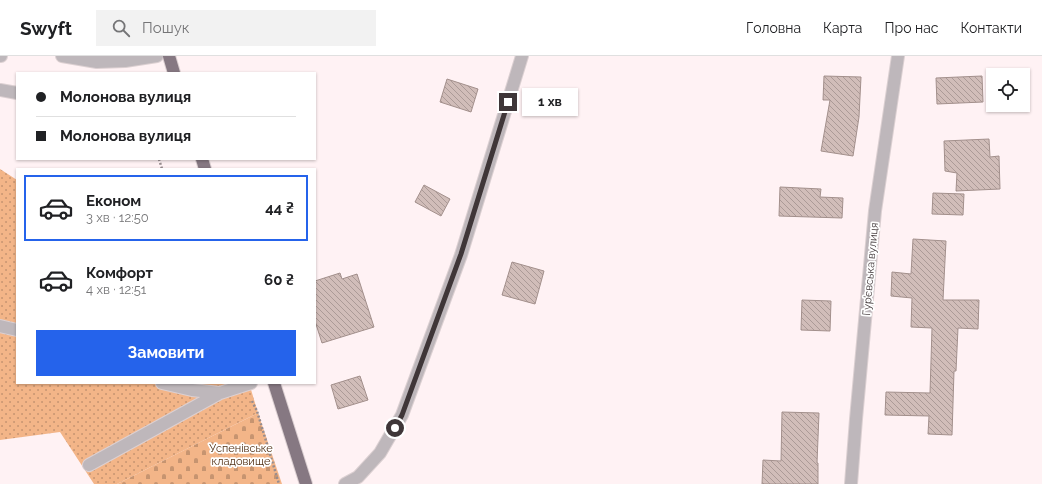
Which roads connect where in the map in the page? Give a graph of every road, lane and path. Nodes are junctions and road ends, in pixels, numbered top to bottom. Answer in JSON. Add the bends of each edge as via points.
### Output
{"nodes":[{"id":1,"x":62,"y":56,"type":"edge"},
{"id":2,"x":157,"y":56,"type":"edge"},
{"id":3,"x":169,"y":56,"type":"edge"},
{"id":4,"x":522,"y":56,"type":"edge"},
{"id":5,"x":898,"y":56,"type":"edge"},
{"id":6,"x":96,"y":68,"type":"edge"},
{"id":7,"x":174,"y":72,"type":"edge"},
{"id":8,"x":0,"y":90,"type":"edge"},
{"id":9,"x":16,"y":93,"type":"edge"},
{"id":10,"x":0,"y":326,"type":"edge"},
{"id":11,"x":16,"y":330,"type":"edge"},
{"id":12,"x":166,"y":384,"type":"edge"},
{"id":13,"x":247,"y":384,"type":"edge"},
{"id":14,"x":274,"y":384,"type":"edge"},
{"id":15,"x":220,"y":393,"type":"junction"},
{"id":16,"x":89,"y":465,"type":"dead end"},
{"id":17,"x":279,"y":484,"type":"edge"},
{"id":18,"x":306,"y":484,"type":"edge"},
{"id":19,"x":345,"y":484,"type":"edge"},
{"id":20,"x":851,"y":484,"type":"edge"}],
"edges":[{"from":1,"to":6,"type":"street"},
{"from":2,"to":6,"type":"street"},
{"from":3,"to":7,"type":"highway"},
{"from":4,"to":19,"type":"street","via":[[461,254],[402,415],[380,453],[358,477]]},
{"from":5,"to":20,"type":"street","name":"Гур’євська вулиця","via":[[876,211]]},
{"from":8,"to":9,"type":"street"},
{"from":10,"to":11,"type":"street"},
{"from":12,"to":15,"type":"street"},
{"from":13,"to":15,"type":"street"},
{"from":13,"to":17,"type":"path"},
{"from":14,"to":18,"type":"highway"},
{"from":15,"to":16,"type":"street"}]}
